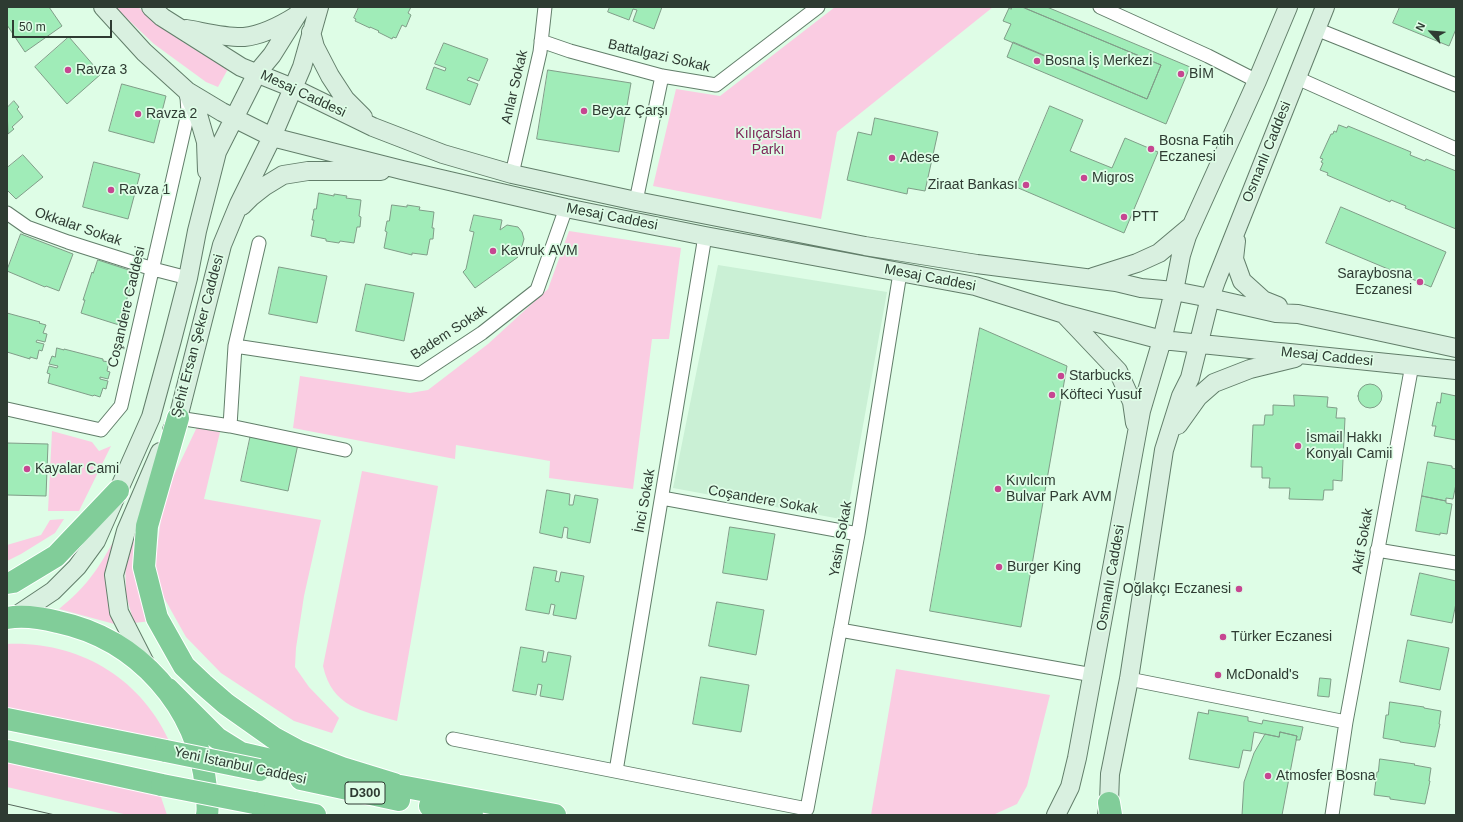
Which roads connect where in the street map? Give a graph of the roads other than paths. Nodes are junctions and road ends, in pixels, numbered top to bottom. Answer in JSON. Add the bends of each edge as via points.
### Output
{"nodes":[{"id":1,"x":103,"y":7,"type":"edge"},
{"id":2,"x":151,"y":7,"type":"edge"},
{"id":3,"x":319,"y":7,"type":"edge"},
{"id":4,"x":545,"y":7,"type":"edge"},
{"id":5,"x":818,"y":7,"type":"edge"},
{"id":6,"x":1100,"y":7,"type":"edge"},
{"id":7,"x":1288,"y":7,"type":"edge"},
{"id":8,"x":1325,"y":7,"type":"edge"},
{"id":9,"x":300,"y":11,"type":"edge"},
{"id":10,"x":182,"y":28,"type":"junction"},
{"id":11,"x":1316,"y":29,"type":"junction"},
{"id":12,"x":311,"y":32,"type":"junction"},
{"id":13,"x":541,"y":41,"type":"junction"},
{"id":14,"x":257,"y":73,"type":"junction"},
{"id":15,"x":662,"y":76,"type":"junction"},
{"id":16,"x":1297,"y":78,"type":"junction"},
{"id":17,"x":1257,"y":81,"type":"junction"},
{"id":18,"x":1456,"y":85,"type":"edge"},
{"id":19,"x":293,"y":88,"type":"junction"},
{"id":20,"x":187,"y":91,"type":"junction"},
{"id":21,"x":234,"y":118,"type":"junction"},
{"id":22,"x":373,"y":127,"type":"junction"},
{"id":23,"x":272,"y":137,"type":"junction"},
{"id":24,"x":1456,"y":149,"type":"edge"},
{"id":25,"x":402,"y":170,"type":"junction"},
{"id":26,"x":512,"y":174,"type":"junction"},
{"id":27,"x":208,"y":187,"type":"junction"},
{"id":28,"x":636,"y":201,"type":"junction"},
{"id":29,"x":566,"y":208,"type":"junction"},
{"id":30,"x":7,"y":213,"type":"edge"},
{"id":31,"x":235,"y":214,"type":"junction"},
{"id":32,"x":1192,"y":226,"type":"junction"},
{"id":33,"x":1238,"y":226,"type":"junction"},
{"id":34,"x":705,"y":236,"type":"junction"},
{"id":35,"x":259,"y":244,"type":"dead end"},
{"id":36,"x":153,"y":269,"type":"junction"},
{"id":37,"x":900,"y":273,"type":"junction"},
{"id":38,"x":188,"y":278,"type":"junction"},
{"id":39,"x":1088,"y":278,"type":"junction"},
{"id":40,"x":1174,"y":291,"type":"junction"},
{"id":41,"x":1210,"y":298,"type":"junction"},
{"id":42,"x":1064,"y":314,"type":"junction"},
{"id":43,"x":1298,"y":314,"type":"junction"},
{"id":44,"x":1162,"y":340,"type":"junction"},
{"id":45,"x":1198,"y":345,"type":"junction"},
{"id":46,"x":236,"y":346,"type":"junction"},
{"id":47,"x":1456,"y":348,"type":"edge"},
{"id":48,"x":1307,"y":355,"type":"junction"},
{"id":49,"x":1412,"y":365,"type":"junction"},
{"id":50,"x":1456,"y":370,"type":"edge"},
{"id":51,"x":7,"y":409,"type":"edge"},
{"id":52,"x":178,"y":418,"type":"junction"},
{"id":53,"x":230,"y":426,"type":"junction"},
{"id":54,"x":1137,"y":436,"type":"junction"},
{"id":55,"x":345,"y":450,"type":"dead end"},
{"id":56,"x":1164,"y":450,"type":"junction"},
{"id":57,"x":118,"y":491,"type":"junction"},
{"id":58,"x":662,"y":498,"type":"junction"},
{"id":59,"x":858,"y":534,"type":"junction"},
{"id":60,"x":1378,"y":550,"type":"junction"},
{"id":61,"x":1456,"y":563,"type":"edge"},
{"id":62,"x":7,"y":583,"type":"edge"},
{"id":63,"x":10,"y":618,"type":"edge"},
{"id":64,"x":840,"y":630,"type":"junction"},
{"id":65,"x":146,"y":666,"type":"junction"},
{"id":66,"x":1093,"y":675,"type":"junction"},
{"id":67,"x":1130,"y":679,"type":"junction"},
{"id":68,"x":168,"y":689,"type":"junction"},
{"id":69,"x":7,"y":719,"type":"edge"},
{"id":70,"x":1346,"y":722,"type":"junction"},
{"id":71,"x":453,"y":738,"type":"dead end"},
{"id":72,"x":7,"y":751,"type":"edge"},
{"id":73,"x":616,"y":771,"type":"junction"},
{"id":74,"x":394,"y":784,"type":"junction"},
{"id":75,"x":1109,"y":811,"type":"edge"},
{"id":76,"x":208,"y":815,"type":"edge"},
{"id":77,"x":315,"y":815,"type":"edge"},
{"id":78,"x":472,"y":815,"type":"edge"},
{"id":79,"x":555,"y":815,"type":"edge"},
{"id":80,"x":1056,"y":815,"type":"edge"},
{"id":81,"x":1332,"y":815,"type":"edge"}],
"edges":[{"from":1,"to":20,"type":"street","name":"Mesaj Caddesi","via":[[144,52]]},
{"from":2,"to":10,"type":"street","name":"Mesaj Caddesi","via":[[162,17]]},
{"from":3,"to":12,"type":"street","name":"Şehit Ersan Şeker Caddesi"},
{"from":4,"to":13,"type":"street","name":"Anlar Sokak"},
{"from":5,"to":15,"type":"street","name":"Battalgazi Sokak","via":[[716,85]]},
{"from":6,"to":17,"type":"street"},
{"from":7,"to":17,"type":"street"},
{"from":8,"to":11,"type":"street","name":"Osmanlı Caddesi"},
{"from":9,"to":10,"type":"street","via":[[279,26],[244,37]]},
{"from":9,"to":14,"type":"street","name":"Şehit Ersan Şeker Caddesi","via":[[272,55]]},
{"from":10,"to":14,"type":"street","name":"Mesaj Caddesi","via":[[241,67]]},
{"from":11,"to":16,"type":"street","name":"Osmanlı Caddesi"},
{"from":11,"to":18,"type":"street"},
{"from":12,"to":19,"type":"street","name":"Şehit Ersan Şeker Caddesi","via":[[302,67]]},
{"from":12,"to":22,"type":"street","via":[[315,47],[345,99]]},
{"from":13,"to":15,"type":"street","name":"Battalgazi Sokak"},
{"from":13,"to":26,"type":"street","name":"Anlar Sokak"},
{"from":14,"to":19,"type":"street","name":"Mesaj Caddesi"},
{"from":14,"to":21,"type":"street","name":"Şehit Ersan Şeker Caddesi"},
{"from":15,"to":28,"type":"street"},
{"from":16,"to":24,"type":"street"},
{"from":16,"to":33,"type":"street","name":"Osmanlı Caddesi"},
{"from":17,"to":32,"type":"street"},
{"from":19,"to":22,"type":"street","name":"Mesaj Caddesi"},
{"from":19,"to":23,"type":"street","name":"Şehit Ersan Şeker Caddesi"},
{"from":20,"to":21,"type":"street","name":"Mesaj Caddesi"},
{"from":20,"to":27,"type":"street","via":[[206,142]]},
{"from":20,"to":36,"type":"street","name":"Coşandere Caddesi","via":[[188,113]]},
{"from":21,"to":23,"type":"street","name":"Mesaj Caddesi"},
{"from":21,"to":27,"type":"street","name":"Şehit Ersan Şeker Caddesi","via":[[217,152]]},
{"from":22,"to":26,"type":"street","name":"Mesaj Caddesi","via":[[443,154]]},
{"from":23,"to":25,"type":"street","name":"Mesaj Caddesi"},
{"from":23,"to":31,"type":"street","name":"Şehit Ersan Şeker Caddesi"},
{"from":25,"to":29,"type":"street","name":"Mesaj Caddesi"},
{"from":25,"to":31,"type":"street","via":[[308,171],[283,175],[251,197]]},
{"from":26,"to":28,"type":"street","name":"Mesaj Caddesi"},
{"from":27,"to":38,"type":"street","name":"Şehit Ersan Şeker Caddesi"},
{"from":28,"to":39,"type":"street","name":"Mesaj Caddesi","via":[[872,247]]},
{"from":29,"to":34,"type":"street","name":"Mesaj Caddesi"},
{"from":29,"to":46,"type":"street","name":"Badem Sokak","via":[[538,290],[482,333],[420,374]]},
{"from":30,"to":36,"type":"street","name":"Okkalar Sokak","via":[[27,227]]},
{"from":31,"to":52,"type":"street","name":"Şehit Ersan Şeker Caddesi","via":[[222,245]]},
{"from":32,"to":39,"type":"street","via":[[1159,253],[1137,263]]},
{"from":32,"to":40,"type":"street","via":[[1181,255]]},
{"from":33,"to":41,"type":"street","name":"Osmanlı Caddesi"},
{"from":33,"to":43,"type":"street","via":[[1234,259],[1242,281],[1262,300]]},
{"from":34,"to":37,"type":"street","name":"Mesaj Caddesi"},
{"from":34,"to":58,"type":"street","name":"İnci Sokak"},
{"from":35,"to":46,"type":"street"},
{"from":36,"to":38,"type":"street","name":"Okkalar Sokak"},
{"from":36,"to":51,"type":"street","name":"Coşandere Caddesi","via":[[121,406],[101,430]]},
{"from":37,"to":42,"type":"street","name":"Mesaj Caddesi","via":[[975,286]]},
{"from":37,"to":59,"type":"street","name":"Yasin Sokak"},
{"from":38,"to":57,"type":"street","name":"Şehit Ersan Şeker Caddesi","via":[[152,417]]},
{"from":39,"to":40,"type":"street","name":"Mesaj Caddesi"},
{"from":40,"to":41,"type":"street","name":"Mesaj Caddesi"},
{"from":40,"to":44,"type":"street","name":"Osmanlı Caddesi"},
{"from":41,"to":43,"type":"street","via":[[1276,313]]},
{"from":41,"to":45,"type":"street","name":"Osmanlı Caddesi"},
{"from":42,"to":44,"type":"street","name":"Mesaj Caddesi"},
{"from":42,"to":54,"type":"street","via":[[1118,371],[1132,402]]},
{"from":43,"to":47,"type":"street"},
{"from":44,"to":45,"type":"street","name":"Mesaj Caddesi"},
{"from":44,"to":54,"type":"street","name":"Osmanlı Caddesi","via":[[1141,411]]},
{"from":45,"to":48,"type":"street","name":"Mesaj Caddesi"},
{"from":45,"to":56,"type":"street","via":[[1190,378]]},
{"from":46,"to":53,"type":"street"},
{"from":48,"to":49,"type":"street","name":"Mesaj Caddesi"},
{"from":48,"to":56,"type":"street","via":[[1250,369],[1214,384],[1198,397],[1185,413]]},
{"from":49,"to":50,"type":"street","name":"Mesaj Caddesi"},
{"from":49,"to":60,"type":"street","name":"Akif Sokak"},
{"from":52,"to":53,"type":"street"},
{"from":52,"to":65,"type":"street","name":"Şehit Ersan Şeker Caddesi","via":[[126,531],[114,575],[119,612]]},
{"from":52,"to":74,"type":"highway","via":[[147,526],[144,567],[156,618],[184,666],[226,704],[274,738],[298,751],[342,768]]},
{"from":53,"to":55,"type":"street"},
{"from":54,"to":66,"type":"street","name":"Osmanlı Caddesi"},
{"from":56,"to":67,"type":"street"},
{"from":57,"to":62,"type":"highway","via":[[56,556],[13,582]]},
{"from":57,"to":63,"type":"street","name":"Şehit Ersan Şeker Caddesi","via":[[96,541],[77,567],[53,590]]},
{"from":58,"to":59,"type":"street","name":"Coşandere Sokak"},
{"from":58,"to":73,"type":"street","name":"İnci Sokak"},
{"from":59,"to":64,"type":"street","name":"Yasin Sokak"},
{"from":60,"to":61,"type":"street"},
{"from":60,"to":70,"type":"street","name":"Akif Sokak"},
{"from":63,"to":65,"type":"highway","via":[[45,619],[70,624],[98,634],[123,648]]},
{"from":64,"to":66,"type":"street"},
{"from":64,"to":73,"type":"street","name":"Yasin Sokak","via":[[807,809]]},
{"from":65,"to":68,"type":"highway"},
{"from":66,"to":80,"type":"street","name":"Osmanlı Caddesi","via":[[1072,780]]},
{"from":67,"to":70,"type":"street"},
{"from":67,"to":75,"type":"street","via":[[1110,774]]},
{"from":68,"to":74,"type":"highway","via":[[217,738],[241,753],[340,776]]},
{"from":68,"to":76,"type":"highway","via":[[190,727],[204,768]]},
{"from":69,"to":78,"type":"highway","name":"Yeni İstanbul Caddesi","number":"D300","bridge":true},
{"from":70,"to":81,"type":"street","name":"Akif Sokak"},
{"from":71,"to":73,"type":"street"},
{"from":72,"to":77,"type":"highway","bridge":true},
{"from":74,"to":79,"type":"highway"}]}
